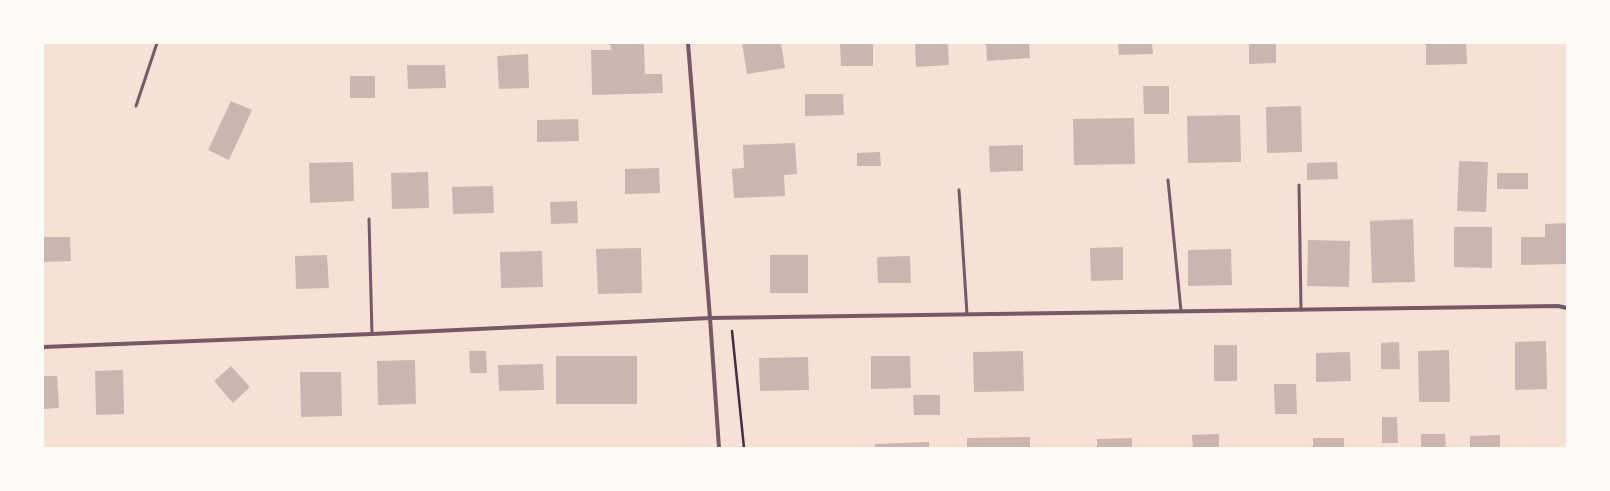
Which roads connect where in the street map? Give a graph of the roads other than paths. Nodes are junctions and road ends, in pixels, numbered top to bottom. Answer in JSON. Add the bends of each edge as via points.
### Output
{"nodes":[{"id":1,"x":157,"y":43,"type":"edge"},
{"id":2,"x":688,"y":43,"type":"edge"},
{"id":3,"x":136,"y":106,"type":"dead end"},
{"id":4,"x":1168,"y":180,"type":"dead end"},
{"id":5,"x":1299,"y":185,"type":"dead end"},
{"id":6,"x":960,"y":190,"type":"dead end"},
{"id":7,"x":369,"y":219,"type":"dead end"},
{"id":8,"x":1567,"y":308,"type":"edge"},
{"id":9,"x":1301,"y":310,"type":"junction"},
{"id":10,"x":1181,"y":311,"type":"junction"},
{"id":11,"x":967,"y":314,"type":"junction"},
{"id":12,"x":710,"y":318,"type":"junction"},
{"id":13,"x":372,"y":334,"type":"junction"},
{"id":14,"x":43,"y":347,"type":"edge"},
{"id":15,"x":719,"y":448,"type":"edge"}],
"edges":[{"from":1,"to":3,"type":"lane"},
{"from":2,"to":12,"type":"street"},
{"from":4,"to":10,"type":"lane"},
{"from":5,"to":9,"type":"lane"},
{"from":6,"to":11,"type":"lane"},
{"from":7,"to":13,"type":"lane"},
{"from":8,"to":9,"type":"street","via":[[1558,306]]},
{"from":9,"to":10,"type":"street"},
{"from":10,"to":11,"type":"street"},
{"from":11,"to":12,"type":"street"},
{"from":12,"to":13,"type":"street"},
{"from":12,"to":15,"type":"street"},
{"from":13,"to":14,"type":"street"}]}
